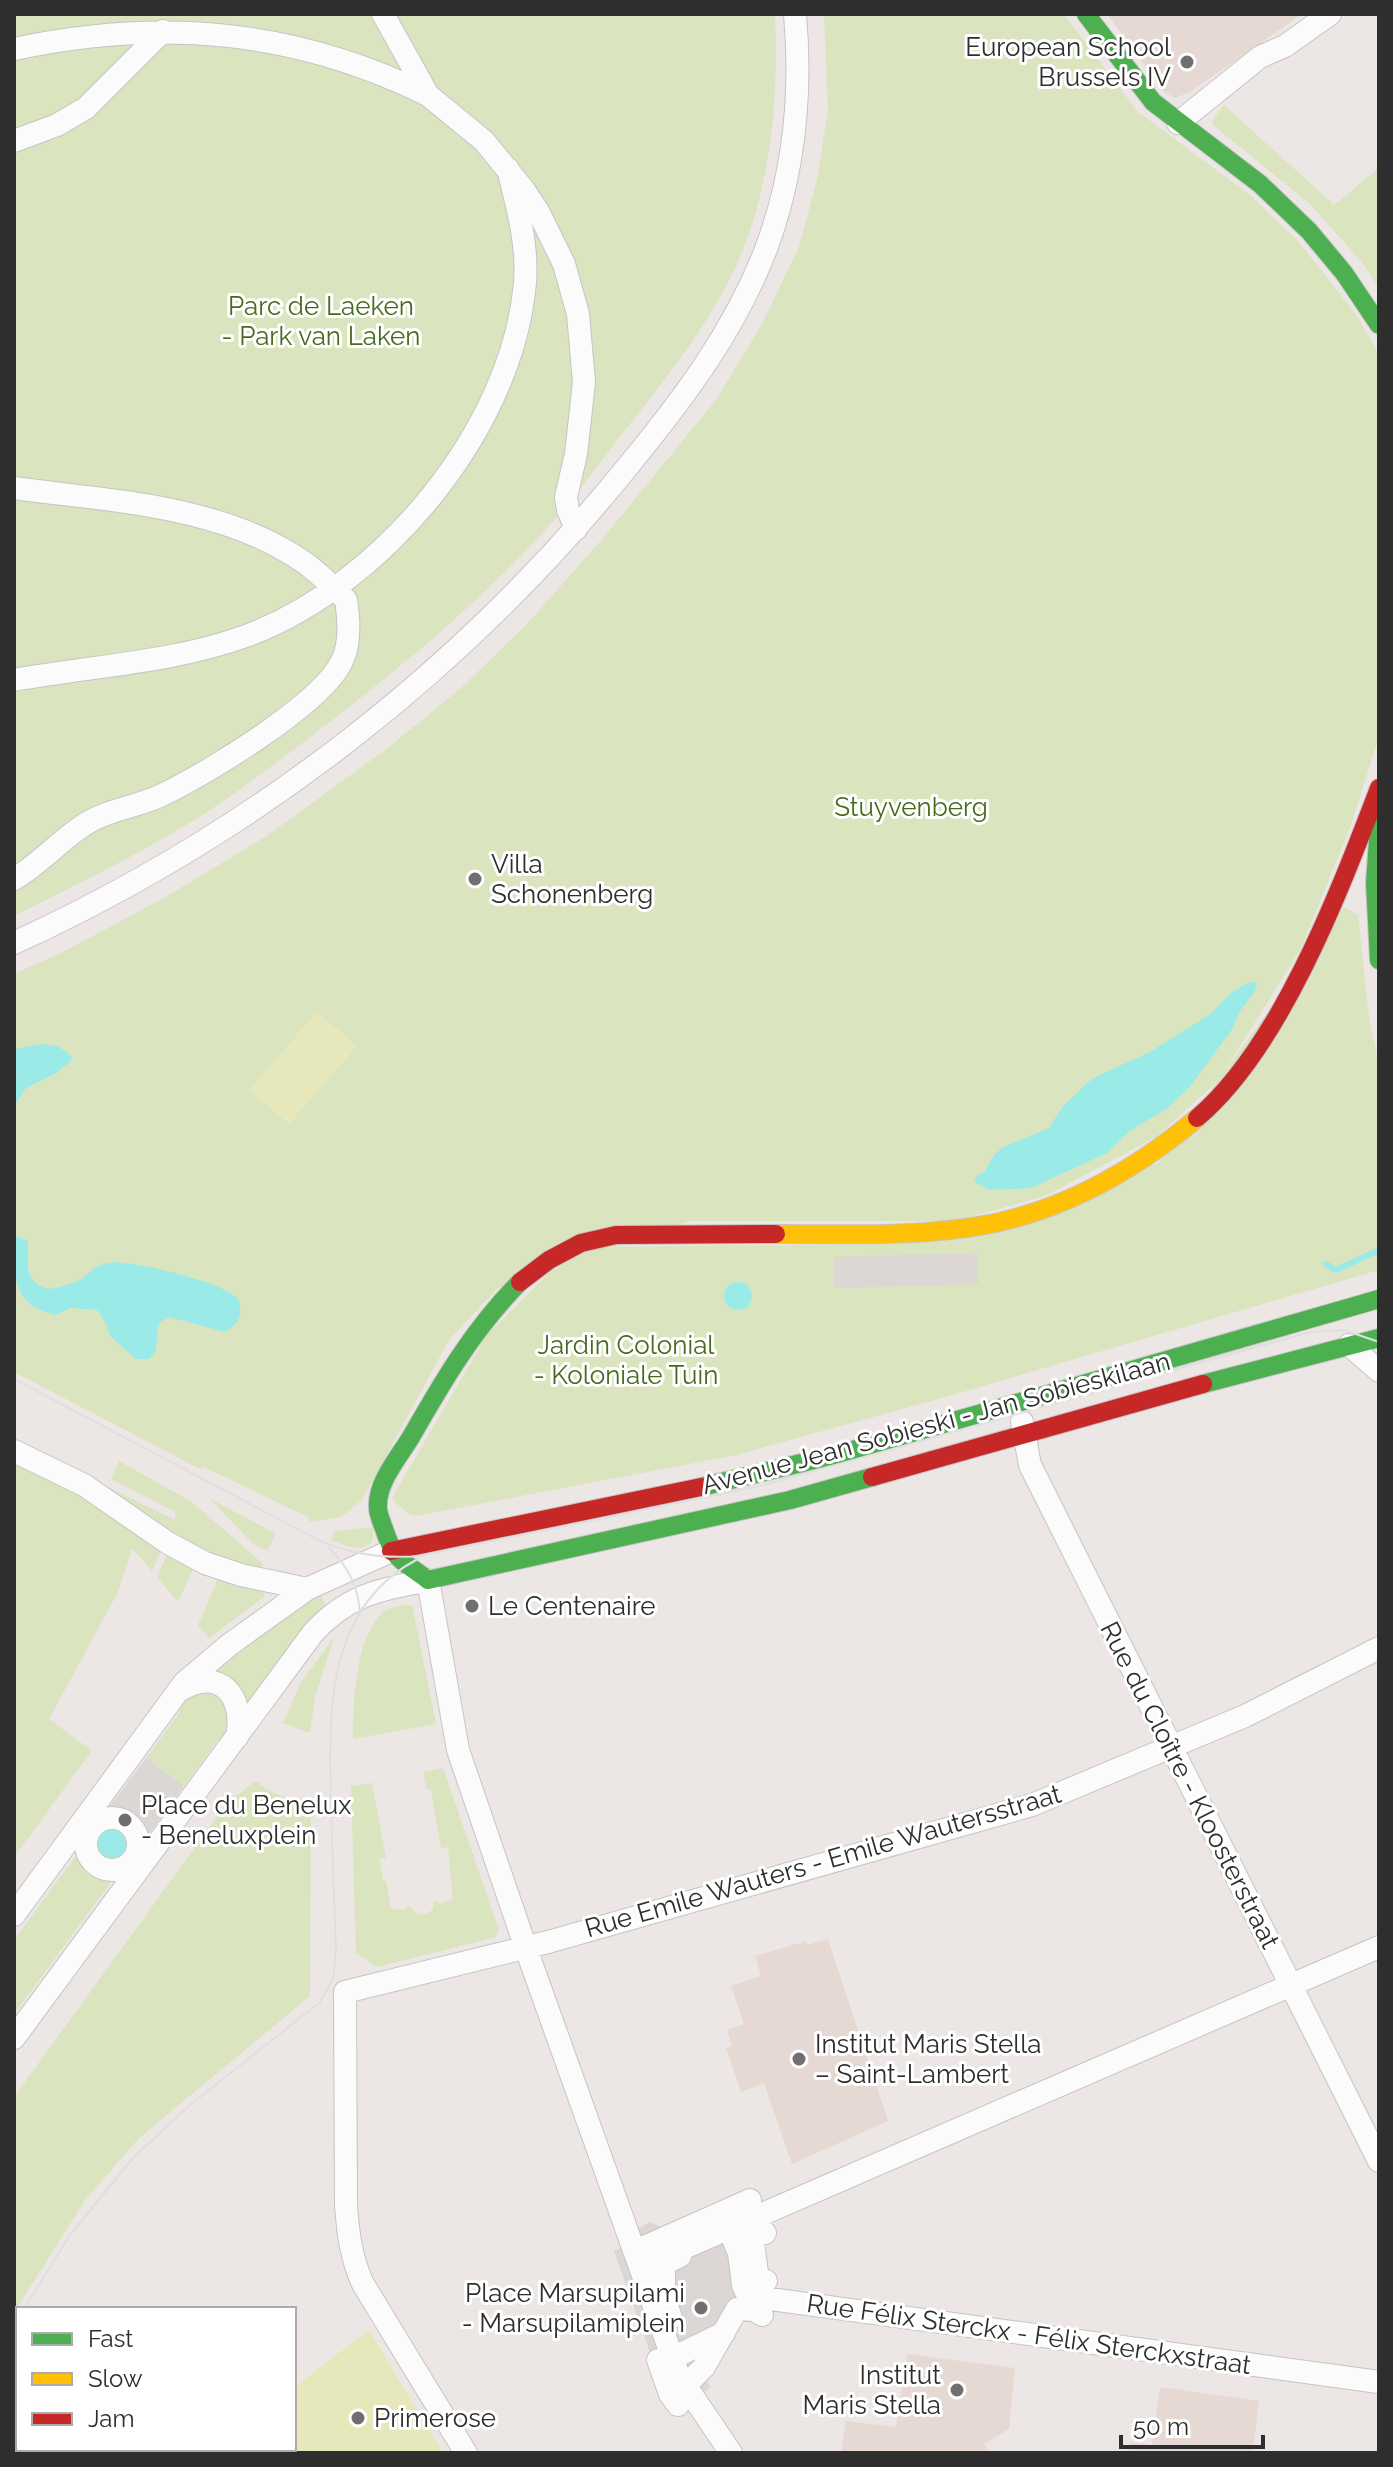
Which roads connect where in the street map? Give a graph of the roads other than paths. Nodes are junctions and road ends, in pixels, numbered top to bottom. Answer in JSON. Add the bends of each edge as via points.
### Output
{"nodes":[{"id":1,"x":383,"y":14,"type":"edge"},
{"id":2,"x":795,"y":14,"type":"edge"},
{"id":3,"x":1086,"y":14,"type":"edge"},
{"id":4,"x":1330,"y":14,"type":"edge"},
{"id":5,"x":163,"y":31,"type":"junction"},
{"id":6,"x":14,"y":49,"type":"edge"},
{"id":7,"x":428,"y":95,"type":"junction"},
{"id":8,"x":1178,"y":123,"type":"junction"},
{"id":9,"x":14,"y":141,"type":"edge"},
{"id":10,"x":508,"y":169,"type":"junction"},
{"id":11,"x":1379,"y":325,"type":"edge"},
{"id":12,"x":14,"y":488,"type":"edge"},
{"id":13,"x":576,"y":529,"type":"junction"},
{"id":14,"x":335,"y":589,"type":"junction"},
{"id":15,"x":14,"y":680,"type":"edge"},
{"id":16,"x":1379,"y":788,"type":"edge"},
{"id":17,"x":1379,"y":826,"type":"edge"},
{"id":18,"x":14,"y":879,"type":"edge"},
{"id":19,"x":14,"y":943,"type":"edge"},
{"id":20,"x":1379,"y":960,"type":"edge"},
{"id":21,"x":1379,"y":1299,"type":"edge"},
{"id":22,"x":1379,"y":1338,"type":"edge"},
{"id":23,"x":1349,"y":1345,"type":"junction"},
{"id":24,"x":1379,"y":1371,"type":"edge"},
{"id":25,"x":1019,"y":1404,"type":"junction"},
{"id":26,"x":1024,"y":1435,"type":"junction"},
{"id":27,"x":14,"y":1451,"type":"edge"},
{"id":28,"x":391,"y":1551,"type":"junction"},
{"id":29,"x":344,"y":1570,"type":"junction"},
{"id":30,"x":428,"y":1580,"type":"junction"},
{"id":31,"x":307,"y":1589,"type":"junction"},
{"id":32,"x":355,"y":1600,"type":"junction"},
{"id":33,"x":1379,"y":1648,"type":"edge"},
{"id":34,"x":175,"y":1693,"type":"junction"},
{"id":35,"x":236,"y":1739,"type":"junction"},
{"id":36,"x":1170,"y":1748,"type":"junction"},
{"id":37,"x":89,"y":1826,"type":"joint"},
{"id":38,"x":14,"y":1915,"type":"edge"},
{"id":39,"x":526,"y":1947,"type":"junction"},
{"id":40,"x":1379,"y":1947,"type":"edge"},
{"id":41,"x":1291,"y":1985,"type":"junction"},
{"id":42,"x":14,"y":2038,"type":"edge"},
{"id":43,"x":1379,"y":2161,"type":"edge"},
{"id":44,"x":744,"y":2226,"type":"junction"},
{"id":45,"x":638,"y":2250,"type":"junction"},
{"id":46,"x":724,"y":2333,"type":"junction"},
{"id":47,"x":683,"y":2353,"type":"junction"},
{"id":48,"x":1379,"y":2382,"type":"edge"},
{"id":49,"x":686,"y":2388,"type":"junction"},
{"id":50,"x":466,"y":2453,"type":"edge"},
{"id":51,"x":731,"y":2453,"type":"edge"}],
"edges":[{"from":1,"to":7,"type":"street"},
{"from":2,"to":13,"type":"street","via":[[797,115],[767,247],[751,285],[701,372]]},
{"from":3,"to":8,"type":"street","via":[[1147,96]]},
{"from":4,"to":8,"type":"street","via":[[1260,57]]},
{"from":5,"to":6,"type":"street","via":[[103,34]]},
{"from":5,"to":7,"type":"street","via":[[286,43],[373,70]]},
{"from":5,"to":9,"type":"street","via":[[86,108]]},
{"from":7,"to":10,"type":"street","via":[[484,141]]},
{"from":8,"to":11,"type":"street","via":[[1293,214],[1344,273]]},
{"from":10,"to":13,"type":"street","via":[[552,237],[578,314],[582,407],[566,497]]},
{"from":10,"to":14,"type":"street","via":[[524,244],[525,281],[511,353],[454,466],[398,533]]},
{"from":12,"to":14,"type":"street","via":[[163,509],[227,526],[284,550]]},
{"from":13,"to":19,"type":"street","via":[[495,615],[418,685],[307,773],[195,846]]},
{"from":14,"to":15,"type":"street","via":[[285,619],[208,648]]},
{"from":14,"to":18,"type":"street","via":[[346,600],[345,656],[302,704],[260,737],[179,785],[86,824]]},
{"from":16,"to":28,"type":"street","via":[[1336,900],[1262,1041],[1233,1082],[1179,1132],[1101,1183],[1021,1217],[993,1223],[919,1233],[616,1235],[564,1250],[501,1302],[446,1373],[380,1496],[380,1517]]},
{"from":17,"to":20,"type":"street"},
{"from":21,"to":25,"type":"street","name":"Avenue Jean Sobieski - Jan Sobieskilaan"},
{"from":22,"to":23,"type":"street","name":"Avenue Jean Sobieski - Jan Sobieskilaan"},
{"from":23,"to":24,"type":"street"},
{"from":23,"to":26,"type":"street","name":"Avenue Jean Sobieski - Jan Sobieskilaan"},
{"from":25,"to":26,"type":"street","name":"Rue du Cloître - Kloosterstraat"},
{"from":25,"to":28,"type":"street","name":"Avenue Jean Sobieski - Jan Sobieskilaan","via":[[778,1470]]},
{"from":26,"to":30,"type":"street","name":"Avenue Jean Sobieski - Jan Sobieskilaan","via":[[790,1500]]},
{"from":26,"to":36,"type":"street","name":"Rue du Cloître - Kloosterstraat","via":[[1030,1465]]},
{"from":27,"to":31,"type":"street","via":[[84,1485],[205,1563]]},
{"from":28,"to":29,"type":"street","name":"Avenue Jean Sobieski - Jan Sobieskilaan"},
{"from":28,"to":30,"type":"street"},
{"from":29,"to":31,"type":"street","name":"Avenue Jean Sobieski - Jan Sobieskilaan"},
{"from":29,"to":32,"type":"street"},
{"from":30,"to":32,"type":"street","name":"Avenue Jean Sobieski - Jan Sobieskilaan"},
{"from":30,"to":39,"type":"street","via":[[458,1750]]},
{"from":31,"to":34,"type":"street","name":"Avenue Jean Sobieski - Jan Sobieskilaan","via":[[210,1660]]},
{"from":32,"to":35,"type":"street","name":"Avenue Jean Sobieski - Jan Sobieskilaan","via":[[334,1612],[303,1644]]},
{"from":33,"to":36,"type":"street","name":"Rue Emile Wauters - Emile Wautersstraat"},
{"from":34,"to":35,"type":"street","via":[[208,1682],[228,1691],[240,1713]]},
{"from":34,"to":38,"type":"street","name":"Avenue Jean Sobieski - Jan Sobieskilaan"},
{"from":35,"to":42,"type":"street","name":"Avenue Jean Sobieski - Jan Sobieskilaan"},
{"from":36,"to":39,"type":"street","name":"Rue Emile Wauters - Emile Wautersstraat","via":[[1032,1805]]},
{"from":36,"to":41,"type":"street","name":"Rue du Cloître - Kloosterstraat"},
{"from":37,"to":37,"type":"street","via":[[86,1844],[97,1865],[120,1869],[136,1860],[139,1844],[128,1822],[103,1818]]},
{"from":39,"to":45,"type":"street"},
{"from":39,"to":50,"type":"street","name":"Rue Emile Wauters - Emile Wautersstraat","via":[[345,1992],[346,2205],[355,2265]]},
{"from":40,"to":41,"type":"street"},
{"from":41,"to":43,"type":"street","name":"Rue du Cloître - Kloosterstraat"},
{"from":41,"to":44,"type":"street"},
{"from":44,"to":45,"type":"street"},
{"from":44,"to":46,"type":"street","via":[[759,2296],[737,2309]]},
{"from":44,"to":47,"type":"street","via":[[664,2264],[664,2296]]},
{"from":44,"to":48,"type":"street","name":"Rue Félix Sterckx - Félix Sterckxstraat","via":[[739,2253],[743,2285],[756,2297]]},
{"from":45,"to":49,"type":"street"},
{"from":45,"to":51,"type":"street","via":[[679,2376]]},
{"from":46,"to":47,"type":"street"},
{"from":46,"to":49,"type":"street"},
{"from":47,"to":49,"type":"street"}]}
